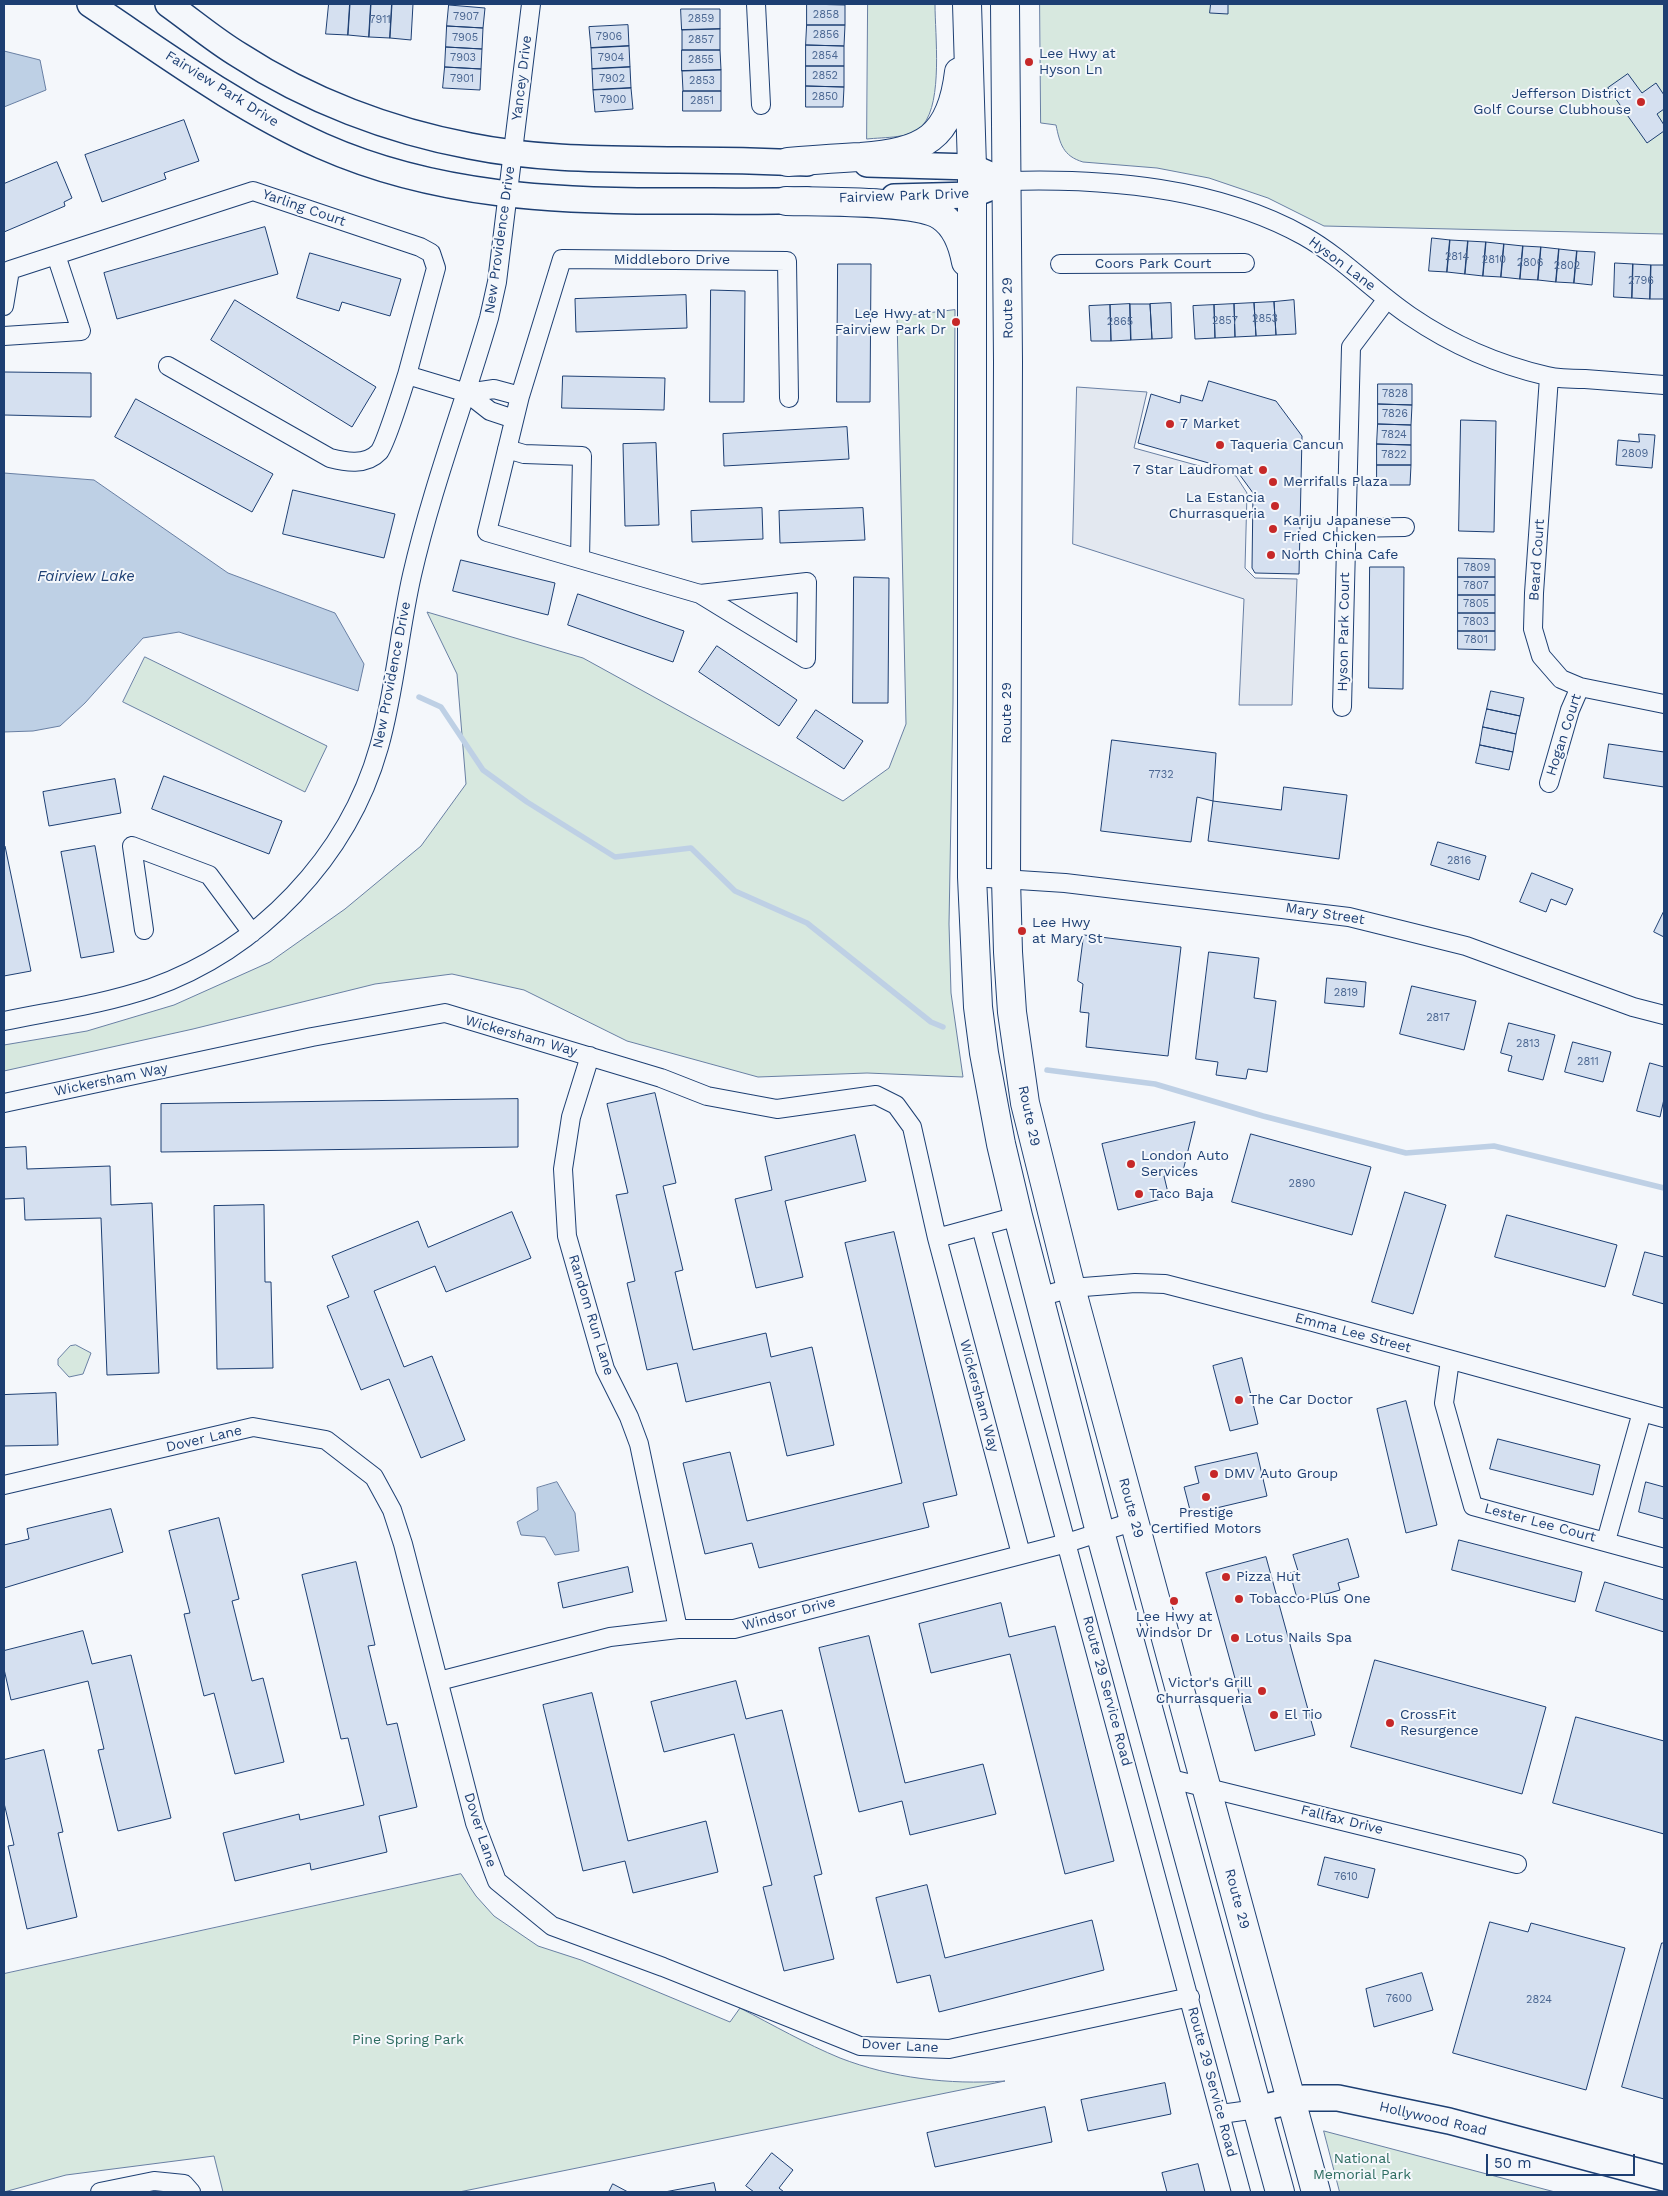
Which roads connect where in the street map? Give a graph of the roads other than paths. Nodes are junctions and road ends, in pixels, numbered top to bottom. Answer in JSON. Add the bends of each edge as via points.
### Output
{"nodes":[{"id":1,"x":90,"y":4,"type":"edge"},
{"id":2,"x":168,"y":4,"type":"edge"},
{"id":3,"x":531,"y":4,"type":"edge"},
{"id":4,"x":756,"y":4,"type":"edge"},
{"id":5,"x":1005,"y":4,"type":"edge"},
{"id":6,"x":967,"y":7,"type":"edge"},
{"id":7,"x":761,"y":105,"type":"dead end"},
{"id":8,"x":513,"y":153,"type":"junction"},
{"id":9,"x":788,"y":162,"type":"junction"},
{"id":10,"x":972,"y":167,"type":"junction"},
{"id":11,"x":1007,"y":182,"type":"junction"},
{"id":12,"x":507,"y":195,"type":"junction"},
{"id":13,"x":972,"y":195,"type":"junction"},
{"id":14,"x":786,"y":201,"type":"junction"},
{"id":15,"x":56,"y":255,"type":"junction"},
{"id":16,"x":1246,"y":263,"type":"dead end"},
{"id":17,"x":1060,"y":264,"type":"dead end"},
{"id":18,"x":972,"y":291,"type":"junction"},
{"id":19,"x":1387,"y":299,"type":"junction"},
{"id":20,"x":4,"y":306,"type":"edge"},
{"id":21,"x":4,"y":336,"type":"edge"},
{"id":22,"x":168,"y":366,"type":"dead end"},
{"id":23,"x":407,"y":375,"type":"junction"},
{"id":24,"x":1549,"y":377,"type":"junction"},
{"id":25,"x":1664,"y":385,"type":"edge"},
{"id":26,"x":467,"y":394,"type":"junction"},
{"id":27,"x":520,"y":396,"type":"junction"},
{"id":28,"x":789,"y":398,"type":"dead end"},
{"id":29,"x":514,"y":420,"type":"junction"},
{"id":30,"x":507,"y":449,"type":"junction"},
{"id":31,"x":1405,"y":527,"type":"dead end"},
{"id":32,"x":1347,"y":528,"type":"junction"},
{"id":33,"x":580,"y":559,"type":"junction"},
{"id":34,"x":700,"y":594,"type":"junction"},
{"id":35,"x":1580,"y":687,"type":"junction"},
{"id":36,"x":1664,"y":704,"type":"edge"},
{"id":37,"x":1342,"y":707,"type":"dead end"},
{"id":38,"x":1548,"y":783,"type":"dead end"},
{"id":39,"x":972,"y":877,"type":"junction"},
{"id":40,"x":1006,"y":879,"type":"junction"},
{"id":41,"x":144,"y":930,"type":"dead end"},
{"id":42,"x":252,"y":933,"type":"junction"},
{"id":43,"x":1664,"y":1015,"type":"edge"},
{"id":44,"x":4,"y":1020,"type":"edge"},
{"id":45,"x":590,"y":1056,"type":"junction"},
{"id":46,"x":4,"y":1103,"type":"edge"},
{"id":47,"x":1018,"y":1216,"type":"junction"},
{"id":48,"x":981,"y":1227,"type":"junction"},
{"id":49,"x":937,"y":1238,"type":"junction"},
{"id":50,"x":1071,"y":1288,"type":"junction"},
{"id":51,"x":1039,"y":1297,"type":"junction"},
{"id":52,"x":1450,"y":1360,"type":"junction"},
{"id":53,"x":1642,"y":1412,"type":"junction"},
{"id":54,"x":1664,"y":1418,"type":"edge"},
{"id":55,"x":4,"y":1485,"type":"edge"},
{"id":56,"x":1135,"y":1522,"type":"junction"},
{"id":57,"x":1100,"y":1532,"type":"junction"},
{"id":58,"x":1606,"y":1541,"type":"junction"},
{"id":59,"x":1067,"y":1543,"type":"junction"},
{"id":60,"x":1021,"y":1554,"type":"junction"},
{"id":61,"x":1664,"y":1558,"type":"edge"},
{"id":62,"x":678,"y":1629,"type":"junction"},
{"id":63,"x":439,"y":1681,"type":"junction"},
{"id":64,"x":1168,"y":1778,"type":"junction"},
{"id":65,"x":1207,"y":1787,"type":"junction"},
{"id":66,"x":1517,"y":1864,"type":"dead end"},
{"id":67,"x":1190,"y":1997,"type":"junction"},
{"id":68,"x":1291,"y":2101,"type":"junction"},
{"id":69,"x":1257,"y":2109,"type":"junction"},
{"id":70,"x":1221,"y":2114,"type":"junction"},
{"id":71,"x":1664,"y":2178,"type":"edge"},
{"id":72,"x":100,"y":2192,"type":"edge"},
{"id":73,"x":191,"y":2192,"type":"edge"},
{"id":74,"x":1241,"y":2192,"type":"edge"},
{"id":75,"x":1280,"y":2192,"type":"edge"},
{"id":76,"x":1316,"y":2192,"type":"edge"}],
"edges":[{"from":1,"to":12,"type":"main road","name":"Fairview Park Drive","via":[[228,96],[323,147],[426,180]]},
{"from":2,"to":8,"type":"main road","name":"Fairview Park Drive","via":[[239,55],[336,106],[424,136]]},
{"from":3,"to":8,"type":"street","name":"Yancey Drive"},
{"from":4,"to":7,"type":"street"},
{"from":5,"to":11,"type":"main road","name":"Route 29"},
{"from":6,"to":9,"type":"main road","via":[[953,105],[933,136],[921,145],[891,154]]},
{"from":6,"to":10,"type":"main road"},
{"from":8,"to":9,"type":"main road","name":"Fairview Park Drive","via":[[592,159]]},
{"from":8,"to":12,"type":"street","name":"New Providence Drive"},
{"from":9,"to":10,"type":"main road","name":"Fairview Park Drive"},
{"from":10,"to":11,"type":"main road","name":"Fairview Park Drive"},
{"from":10,"to":13,"type":"main road"},
{"from":11,"to":13,"type":"main road","name":"Fairview Park Drive"},
{"from":11,"to":19,"type":"street","name":"Hyson Lane","via":[[1061,180],[1192,194],[1251,212],[1304,236]]},
{"from":11,"to":40,"type":"main road","name":"Route 29"},
{"from":12,"to":14,"type":"main road","name":"Fairview Park Drive","via":[[616,201]]},
{"from":12,"to":26,"type":"street","name":"New Providence Drive","via":[[497,282]]},
{"from":13,"to":14,"type":"main road","name":"Fairview Park Drive"},
{"from":13,"to":18,"type":"main road"},
{"from":14,"to":18,"type":"main road","via":[[920,207],[942,216],[961,242]]},
{"from":15,"to":20,"type":"street","name":"Yarling Court","via":[[10,270]]},
{"from":15,"to":21,"type":"street","via":[[81,331]]},
{"from":15,"to":23,"type":"street","name":"Yarling Court","via":[[253,191],[420,247],[431,254],[436,268]]},
{"from":16,"to":17,"type":"street","name":"Coors Park Court"},
{"from":18,"to":39,"type":"main road"},
{"from":19,"to":24,"type":"street","name":"Hyson Lane","via":[[1437,333],[1469,349]]},
{"from":19,"to":32,"type":"street","name":"Hyson Park Court","via":[[1351,347]]},
{"from":22,"to":23,"type":"street","name":"Yarling Court","via":[[330,458],[346,462],[363,461],[379,452]]},
{"from":23,"to":26,"type":"street"},
{"from":24,"to":25,"type":"street","name":"Hyson Lane"},
{"from":24,"to":35,"type":"street","name":"Beard Court","via":[[1533,629],[1541,656],[1561,679]]},
{"from":26,"to":27,"type":"street","via":[[494,389]]},
{"from":26,"to":29,"type":"street","via":[[490,411]]},
{"from":26,"to":42,"type":"street","name":"New Providence Drive","via":[[429,508],[404,609],[379,747],[364,789],[325,858],[292,896]]},
{"from":27,"to":28,"type":"street","name":"Middleboro Drive","via":[[562,259],[787,261]]},
{"from":27,"to":29,"type":"street"},
{"from":29,"to":30,"type":"street"},
{"from":30,"to":33,"type":"street","via":[[524,454],[582,456]]},
{"from":30,"to":33,"type":"street","via":[[486,532]]},
{"from":31,"to":32,"type":"street"},
{"from":32,"to":37,"type":"street","name":"Hyson Park Court"},
{"from":33,"to":34,"type":"street"},
{"from":34,"to":34,"type":"street","via":[[807,582],[806,660],[790,649]]},
{"from":35,"to":36,"type":"street","name":"Beard Court"},
{"from":35,"to":38,"type":"street","name":"Hogan Court"},
{"from":39,"to":40,"type":"street","name":"Mary Street"},
{"from":39,"to":47,"type":"main road","via":[[980,1025],[991,1095]]},
{"from":40,"to":43,"type":"street","name":"Mary Street","via":[[1074,884],[1349,917],[1466,946],[1633,1007]]},
{"from":40,"to":50,"type":"main road","name":"Route 29","via":[[1013,1021],[1025,1103]]},
{"from":41,"to":42,"type":"street","via":[[132,846],[209,876]]},
{"from":42,"to":44,"type":"street","name":"New Providence Drive","via":[[190,971],[152,987],[112,999]]},
{"from":45,"to":46,"type":"street","name":"Wickersham Way","via":[[445,1013],[312,1037]]},
{"from":45,"to":49,"type":"street","name":"Wickersham Way","via":[[707,1096],[777,1109],[876,1096],[896,1105],[912,1127]]},
{"from":45,"to":62,"type":"street","name":"Random Run Lane","via":[[571,1117],[563,1169],[567,1236],[605,1369],[639,1444]]},
{"from":47,"to":48,"type":"street"},
{"from":47,"to":51,"type":"main road"},
{"from":48,"to":49,"type":"street"},
{"from":48,"to":59,"type":"street","name":"Route 29 Service Road"},
{"from":49,"to":60,"type":"street","name":"Wickersham Way"},
{"from":50,"to":51,"type":"street","name":"Emma Lee Street"},
{"from":50,"to":52,"type":"street","name":"Emma Lee Street","via":[[1165,1284]]},
{"from":50,"to":56,"type":"main road","name":"Route 29"},
{"from":51,"to":57,"type":"main road"},
{"from":52,"to":53,"type":"street","name":"Emma Lee Street"},
{"from":52,"to":58,"type":"street","name":"Lester Lee Court","via":[[1444,1402],[1473,1506]]},
{"from":53,"to":54,"type":"street","name":"Emma Lee Street"},
{"from":53,"to":58,"type":"street"},
{"from":55,"to":63,"type":"street","name":"Dover Lane","via":[[253,1427],[326,1440],[374,1477],[392,1510]]},
{"from":56,"to":57,"type":"street","name":"Windsor Drive"},
{"from":56,"to":65,"type":"main road","name":"Route 29"},
{"from":57,"to":59,"type":"street","name":"Windsor Drive"},
{"from":57,"to":64,"type":"main road"},
{"from":58,"to":61,"type":"street","name":"Lester Lee Court"},
{"from":59,"to":60,"type":"street","name":"Windsor Drive"},
{"from":59,"to":67,"type":"street","name":"Route 29 Service Road"},
{"from":60,"to":62,"type":"street","name":"Windsor Drive","via":[[734,1628]]},
{"from":62,"to":63,"type":"street","name":"Windsor Drive","via":[[610,1637]]},
{"from":63,"to":67,"type":"street","name":"Dover Lane","via":[[476,1823],[497,1881],[552,1926],[663,1966],[860,2046],[949,2049]]},
{"from":64,"to":65,"type":"street","name":"Fallfax Drive"},
{"from":64,"to":69,"type":"main road"},
{"from":65,"to":66,"type":"street","name":"Fallfax Drive"},
{"from":65,"to":68,"type":"main road","name":"Route 29"},
{"from":67,"to":70,"type":"street","name":"Route 29 Service Road"},
{"from":68,"to":69,"type":"main road","name":"Hollywood Road"},
{"from":68,"to":71,"type":"main road","name":"Hollywood Road","via":[[1338,2098],[1369,2104],[1449,2121]]},
{"from":68,"to":76,"type":"main road","name":"Route 29"},
{"from":69,"to":70,"type":"street"},
{"from":69,"to":75,"type":"main road"},
{"from":70,"to":74,"type":"street","name":"Route 29 Service Road"},
{"from":72,"to":73,"type":"street","via":[[154,2181],[184,2184]]}]}
